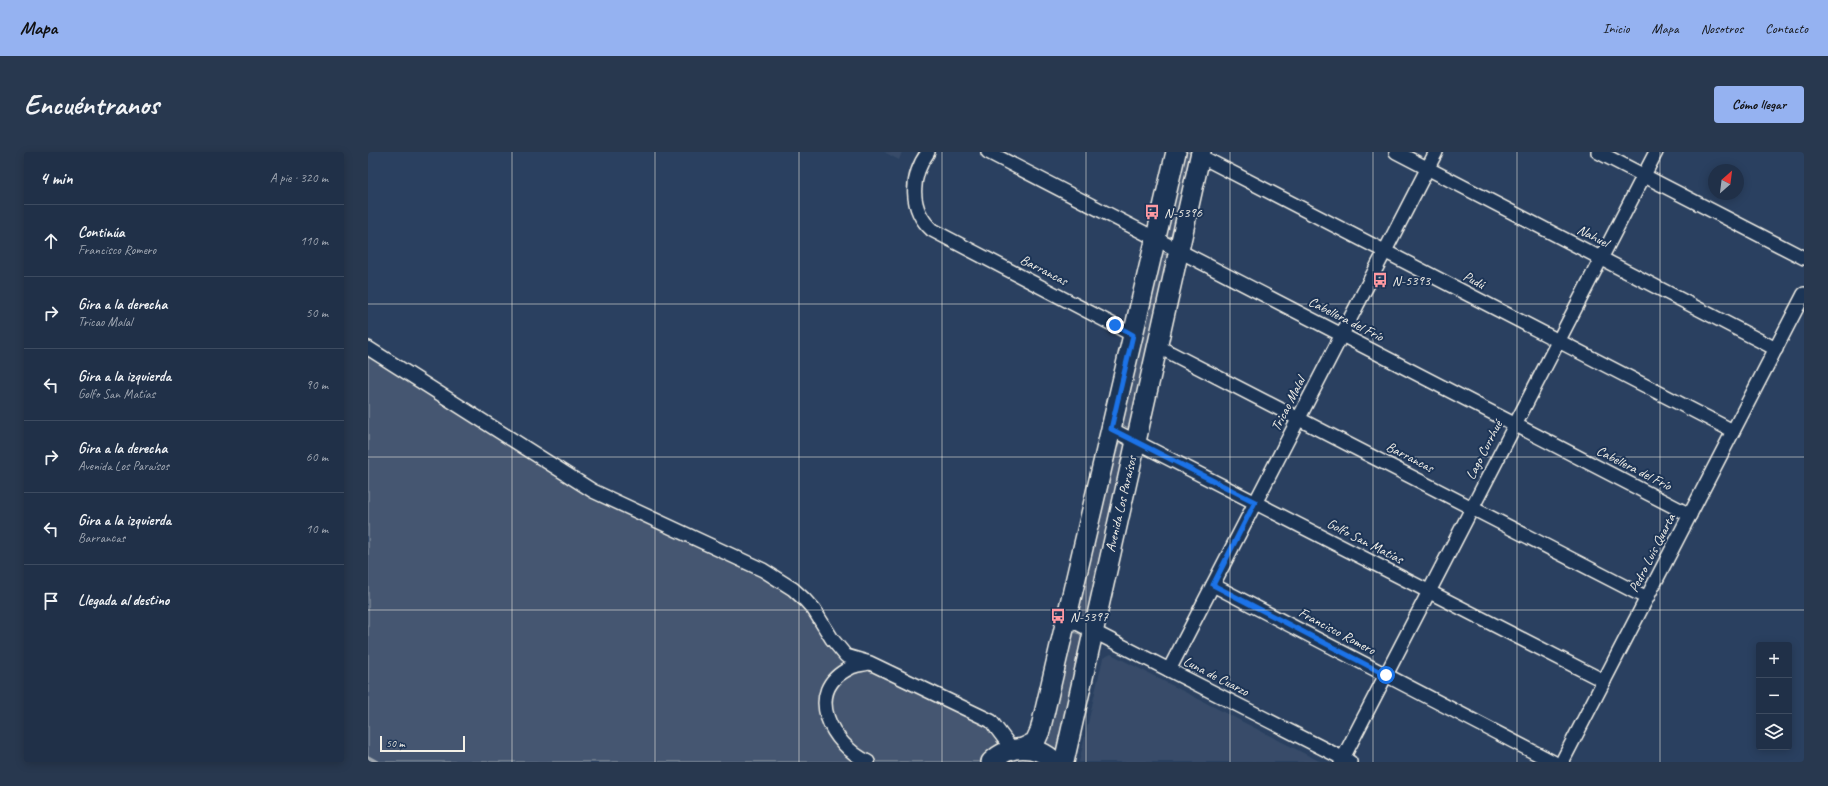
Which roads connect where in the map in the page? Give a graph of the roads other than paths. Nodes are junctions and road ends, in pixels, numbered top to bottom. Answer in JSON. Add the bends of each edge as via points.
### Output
{"nodes":[{"id":1,"x":928,"y":152,"type":"edge"},
{"id":2,"x":988,"y":152,"type":"edge"},
{"id":3,"x":1176,"y":152,"type":"edge"},
{"id":4,"x":1396,"y":152,"type":"edge"},
{"id":5,"x":1436,"y":152,"type":"edge"},
{"id":6,"x":1598,"y":152,"type":"edge"},
{"id":7,"x":1656,"y":152,"type":"edge"},
{"id":8,"x":1201,"y":154,"type":"edge"},
{"id":9,"x":1428,"y":168,"type":"junction"},
{"id":10,"x":1644,"y":176,"type":"junction"},
{"id":11,"x":1156,"y":239,"type":"junction"},
{"id":12,"x":1178,"y":251,"type":"junction"},
{"id":13,"x":1385,"y":252,"type":"junction"},
{"id":14,"x":1601,"y":258,"type":"junction"},
{"id":15,"x":1804,"y":258,"type":"edge"},
{"id":16,"x":1804,"y":294,"type":"edge"},
{"id":17,"x":1133,"y":335,"type":"junction"},
{"id":18,"x":1342,"y":335,"type":"junction"},
{"id":19,"x":1559,"y":341,"type":"junction"},
{"id":20,"x":1157,"y":346,"type":"junction"},
{"id":21,"x":368,"y":348,"type":"edge"},
{"id":22,"x":1776,"y":349,"type":"junction"},
{"id":23,"x":1299,"y":418,"type":"junction"},
{"id":24,"x":1515,"y":425,"type":"junction"},
{"id":25,"x":1111,"y":429,"type":"junction"},
{"id":26,"x":1733,"y":431,"type":"junction"},
{"id":27,"x":1136,"y":441,"type":"junction"},
{"id":28,"x":1255,"y":502,"type":"junction"},
{"id":29,"x":1472,"y":508,"type":"junction"},
{"id":30,"x":1690,"y":515,"type":"junction"},
{"id":31,"x":1213,"y":585,"type":"junction"},
{"id":32,"x":1429,"y":591,"type":"junction"},
{"id":33,"x":1647,"y":598,"type":"junction"},
{"id":34,"x":1067,"y":618,"type":"junction"},
{"id":35,"x":1093,"y":631,"type":"junction"},
{"id":36,"x":870,"y":663,"type":"junction"},
{"id":37,"x":1169,"y":670,"type":"junction"},
{"id":38,"x":1386,"y":675,"type":"junction"},
{"id":39,"x":1604,"y":681,"type":"junction"},
{"id":40,"x":1018,"y":749,"type":"junction"},
{"id":41,"x":1345,"y":761,"type":"edge"},
{"id":42,"x":868,"y":762,"type":"edge"},
{"id":43,"x":991,"y":762,"type":"edge"},
{"id":44,"x":1055,"y":762,"type":"edge"},
{"id":45,"x":1064,"y":762,"type":"edge"},
{"id":46,"x":1553,"y":762,"type":"edge"},
{"id":47,"x":1562,"y":762,"type":"edge"}],
"edges":[{"from":1,"to":17,"type":"street","name":"Barrancas","via":[[917,172],[914,190],[920,216],[925,224]]},
{"from":2,"to":11,"type":"street","name":"Cabellera del Frío"},
{"from":3,"to":11,"type":"main road","name":"Avenida Los Paraísos"},
{"from":4,"to":9,"type":"street","name":"Nahuel"},
{"from":5,"to":9,"type":"street","name":"Tricao Malal"},
{"from":6,"to":10,"type":"street"},
{"from":7,"to":10,"type":"street","name":"Lago Currhué"},
{"from":8,"to":12,"type":"main road","name":"Avenida Los Paraísos"},
{"from":8,"to":13,"type":"street","name":"Pudú"},
{"from":9,"to":13,"type":"street","name":"Tricao Malal"},
{"from":9,"to":14,"type":"street","name":"Nahuel"},
{"from":10,"to":14,"type":"street","name":"Lago Currhué"},
{"from":10,"to":15,"type":"street"},
{"from":11,"to":12,"type":"street","name":"Cabellera del Frío"},
{"from":11,"to":17,"type":"main road","name":"Avenida Los Paraísos"},
{"from":12,"to":18,"type":"street","name":"Cabellera del Frío"},
{"from":12,"to":20,"type":"main road","name":"Avenida Los Paraísos"},
{"from":13,"to":18,"type":"street","name":"Tricao Malal"},
{"from":13,"to":19,"type":"street","name":"Pudú"},
{"from":14,"to":19,"type":"street","name":"Lago Currhué"},
{"from":14,"to":22,"type":"street","name":"Nahuel"},
{"from":16,"to":22,"type":"street","name":"Pedro Luis Quarta"},
{"from":17,"to":25,"type":"main road","name":"Avenida Los Paraísos"},
{"from":18,"to":23,"type":"street","name":"Tricao Malal"},
{"from":18,"to":24,"type":"street","name":"Cabellera del Frío"},
{"from":19,"to":24,"type":"street","name":"Lago Currhué"},
{"from":19,"to":26,"type":"street","name":"Pudú"},
{"from":20,"to":23,"type":"street","name":"Barrancas"},
{"from":20,"to":27,"type":"main road","name":"Avenida Los Paraísos"},
{"from":21,"to":36,"type":"street","via":[[592,491],[778,579],[814,610],[846,656]]},
{"from":22,"to":26,"type":"street","name":"Pedro Luis Quarta"},
{"from":23,"to":28,"type":"street","name":"Tricao Malal"},
{"from":23,"to":29,"type":"street","name":"Barrancas"},
{"from":24,"to":29,"type":"street","name":"Lago Currhué"},
{"from":24,"to":30,"type":"street","name":"Cabellera del Frío"},
{"from":25,"to":27,"type":"street","name":"Golfo San Matías"},
{"from":25,"to":34,"type":"main road","name":"Avenida Los Paraísos"},
{"from":26,"to":30,"type":"street","name":"Pedro Luis Quarta"},
{"from":27,"to":28,"type":"street","name":"Golfo San Matías"},
{"from":27,"to":35,"type":"main road","name":"Avenida Los Paraísos"},
{"from":28,"to":31,"type":"street","name":"Tricao Malal"},
{"from":28,"to":32,"type":"street","name":"Golfo San Matías"},
{"from":29,"to":32,"type":"street","name":"Lago Currhué"},
{"from":29,"to":33,"type":"street","name":"Barrancas"},
{"from":30,"to":33,"type":"street","name":"Pedro Luis Quarta"},
{"from":31,"to":37,"type":"street","name":"Tricao Malal"},
{"from":31,"to":38,"type":"street","name":"Francisco Romero"},
{"from":32,"to":38,"type":"street","name":"Lago Currhué"},
{"from":32,"to":39,"type":"street","name":"Golfo San Matías"},
{"from":33,"to":39,"type":"street","name":"Pedro Luis Quarta"},
{"from":34,"to":35,"type":"street","name":"Luna de Cuarzo"},
{"from":34,"to":40,"type":"main road","name":"Avenida Los Paraísos","via":[[1040,734],[1035,742]]},
{"from":35,"to":37,"type":"street","name":"Luna de Cuarzo"},
{"from":35,"to":45,"type":"main road","name":"Avenida Los Paraísos"},
{"from":36,"to":40,"type":"street","via":[[991,721]]},
{"from":36,"to":42,"type":"street","via":[[850,667],[841,674],[833,681],[825,702],[826,716],[831,728],[848,750]]},
{"from":37,"to":41,"type":"street","name":"Luna de Cuarzo"},
{"from":38,"to":41,"type":"street","name":"Lago Currhué"},
{"from":38,"to":46,"type":"street","name":"Francisco Romero"},
{"from":39,"to":47,"type":"street","name":"Pedro Luis Quarta"},
{"from":40,"to":43,"type":"main road","name":"Avenida Los Paraísos","via":[[1002,753]]},
{"from":40,"to":44,"type":"main road","via":[[1038,751]]}]}
